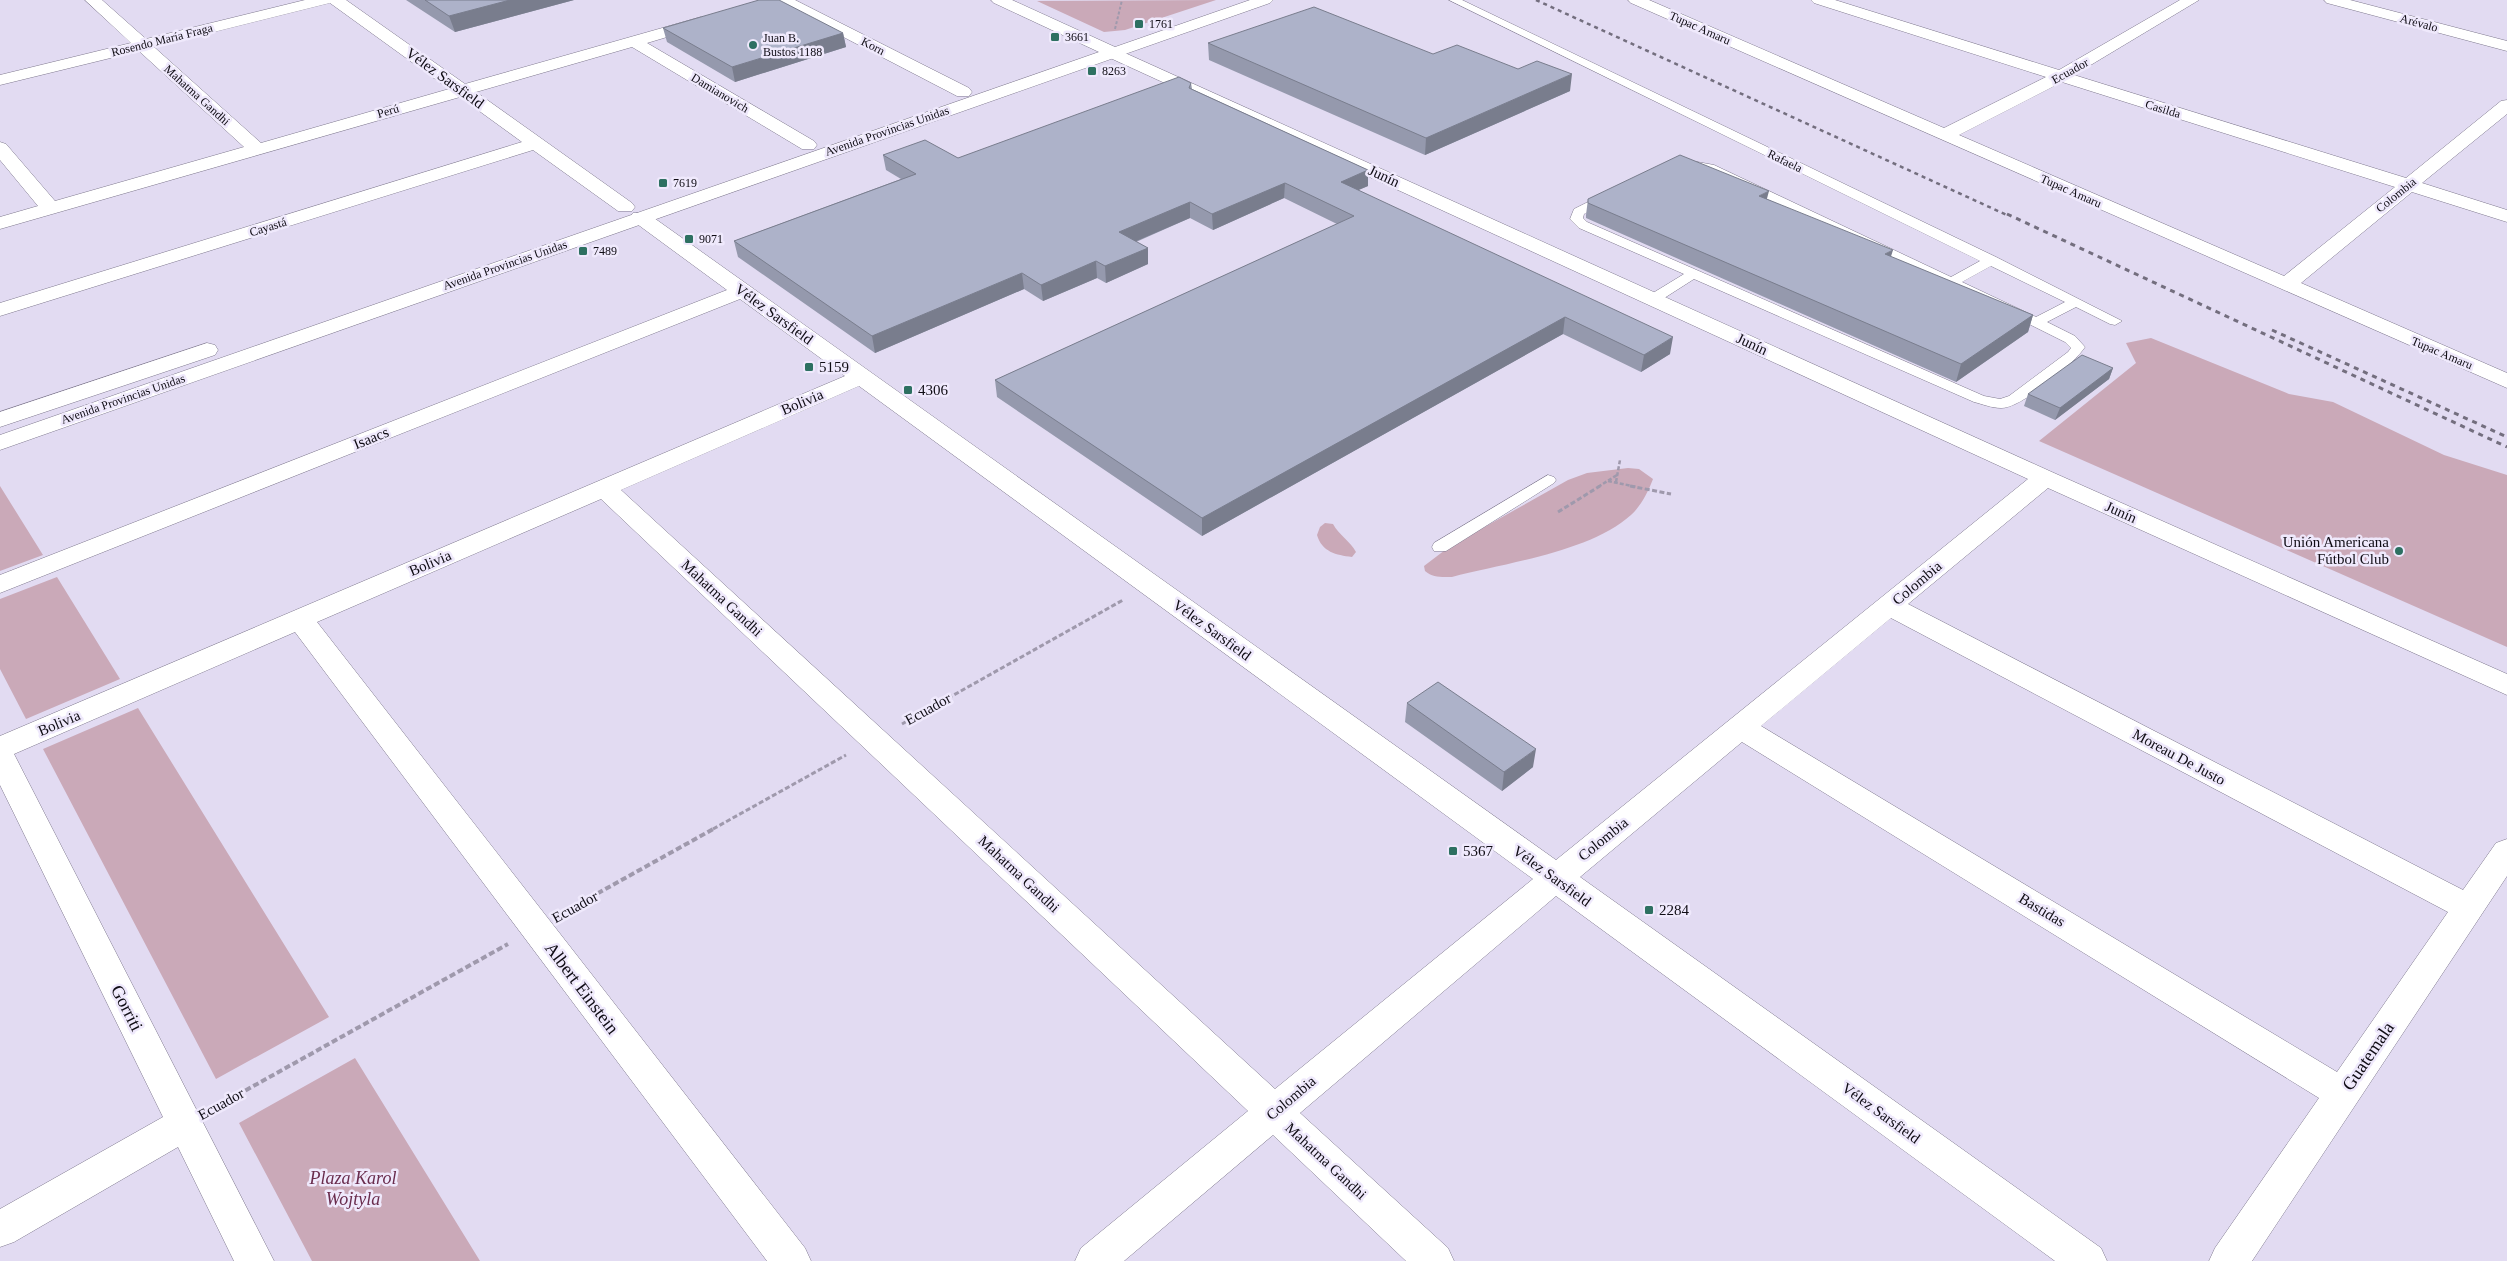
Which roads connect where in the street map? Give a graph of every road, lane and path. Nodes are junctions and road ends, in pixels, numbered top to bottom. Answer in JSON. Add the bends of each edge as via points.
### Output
{"nodes":[{"id":1,"x":93,"y":0,"type":"edge"},
{"id":2,"x":324,"y":0,"type":"edge"},
{"id":3,"x":336,"y":0,"type":"edge"},
{"id":4,"x":999,"y":0,"type":"edge"},
{"id":5,"x":1122,"y":0,"type":"edge"},
{"id":6,"x":1234,"y":0,"type":"edge"},
{"id":7,"x":1265,"y":0,"type":"edge"},
{"id":8,"x":1454,"y":0,"type":"edge"},
{"id":9,"x":1636,"y":0,"type":"edge"},
{"id":10,"x":1819,"y":0,"type":"edge"},
{"id":11,"x":2192,"y":0,"type":"edge"},
{"id":12,"x":2332,"y":0,"type":"edge"},
{"id":13,"x":776,"y":1,"type":"edge"},
{"id":14,"x":714,"y":18,"type":"edge"},
{"id":15,"x":632,"y":42,"type":"junction"},
{"id":16,"x":143,"y":45,"type":"junction"},
{"id":17,"x":2507,"y":46,"type":"edge"},
{"id":18,"x":1108,"y":47,"type":"junction"},
{"id":19,"x":2060,"y":76,"type":"junction"},
{"id":20,"x":0,"y":80,"type":"edge"},
{"id":21,"x":462,"y":90,"type":"junction"},
{"id":22,"x":963,"y":92,"type":"junction"},
{"id":23,"x":2507,"y":105,"type":"edge"},
{"id":24,"x":1944,"y":135,"type":"junction"},
{"id":25,"x":536,"y":143,"type":"junction"},
{"id":26,"x":808,"y":145,"type":"junction"},
{"id":27,"x":0,"y":148,"type":"edge"},
{"id":28,"x":257,"y":149,"type":"junction"},
{"id":29,"x":2408,"y":185,"type":"junction"},
{"id":30,"x":50,"y":208,"type":"junction"},
{"id":31,"x":633,"y":212,"type":"junction"},
{"id":32,"x":2507,"y":216,"type":"edge"},
{"id":33,"x":0,"y":223,"type":"edge"},
{"id":34,"x":1990,"y":260,"type":"junction"},
{"id":35,"x":1693,"y":274,"type":"junction"},
{"id":36,"x":1952,"y":282,"type":"junction"},
{"id":37,"x":2286,"y":285,"type":"junction"},
{"id":38,"x":742,"y":291,"type":"junction"},
{"id":39,"x":1653,"y":299,"type":"junction"},
{"id":40,"x":2075,"y":302,"type":"junction"},
{"id":41,"x":0,"y":310,"type":"edge"},
{"id":42,"x":2115,"y":321,"type":"dead end"},
{"id":43,"x":2036,"y":322,"type":"junction"},
{"id":44,"x":861,"y":377,"type":"junction"},
{"id":45,"x":2507,"y":381,"type":"edge"},
{"id":46,"x":0,"y":420,"type":"edge"},
{"id":47,"x":0,"y":443,"type":"edge"},
{"id":48,"x":1620,"y":460,"type":"dead end"},
{"id":49,"x":1617,"y":475,"type":"junction"},
{"id":50,"x":2045,"y":478,"type":"junction"},
{"id":51,"x":1548,"y":480,"type":"dead end"},
{"id":52,"x":1608,"y":481,"type":"junction"},
{"id":53,"x":1616,"y":482,"type":"junction"},
{"id":54,"x":604,"y":488,"type":"junction"},
{"id":55,"x":1671,"y":494,"type":"dead end"},
{"id":56,"x":1558,"y":512,"type":"dead end"},
{"id":57,"x":1440,"y":547,"type":"dead end"},
{"id":58,"x":0,"y":585,"type":"edge"},
{"id":59,"x":1150,"y":585,"type":"junction"},
{"id":60,"x":1890,"y":606,"type":"junction"},
{"id":61,"x":300,"y":619,"type":"junction"},
{"id":62,"x":2507,"y":685,"type":"edge"},
{"id":63,"x":1741,"y":727,"type":"junction"},
{"id":64,"x":874,"y":740,"type":"junction"},
{"id":65,"x":0,"y":748,"type":"edge"},
{"id":66,"x":0,"y":755,"type":"edge"},
{"id":67,"x":2507,"y":851,"type":"edge"},
{"id":68,"x":1556,"y":878,"type":"junction"},
{"id":69,"x":2469,"y":908,"type":"junction"},
{"id":70,"x":536,"y":928,"type":"junction"},
{"id":71,"x":2343,"y":1094,"type":"junction"},
{"id":72,"x":1274,"y":1112,"type":"junction"},
{"id":73,"x":185,"y":1124,"type":"junction"},
{"id":74,"x":0,"y":1229,"type":"edge"},
{"id":75,"x":254,"y":1261,"type":"edge"},
{"id":76,"x":791,"y":1261,"type":"edge"},
{"id":77,"x":1094,"y":1261,"type":"edge"},
{"id":78,"x":1434,"y":1261,"type":"edge"},
{"id":79,"x":2087,"y":1261,"type":"edge"},
{"id":80,"x":2230,"y":1261,"type":"edge"}],
"edges":[{"from":1,"to":16,"type":"street","name":"Mahatma Gandhi"},
{"from":2,"to":16,"type":"street","name":"Rosendo María Fraga"},
{"from":3,"to":21,"type":"street","name":"Vélez Sarsfield"},
{"from":4,"to":18,"type":"street","name":"Junín"},
{"from":5,"to":18,"type":"path"},
{"from":6,"to":18,"type":"street","name":"Avenida Provincias Unidas"},
{"from":7,"to":18,"type":"street","name":"Avenida Provincias Unidas"},
{"from":8,"to":34,"type":"lane","name":"Rafaela"},
{"from":9,"to":24,"type":"street","name":"Tupac Amaru"},
{"from":10,"to":19,"type":"street","name":"Casilda"},
{"from":11,"to":19,"type":"street","name":"Ecuador"},
{"from":12,"to":17,"type":"street","name":"Arévalo"},
{"from":13,"to":22,"type":"street","name":"Korn"},
{"from":14,"to":15,"type":"street","name":"Perú"},
{"from":15,"to":21,"type":"street","name":"Perú"},
{"from":15,"to":26,"type":"street","name":"Damianovich"},
{"from":16,"to":20,"type":"street","name":"Rosendo María Fraga"},
{"from":16,"to":28,"type":"street","name":"Mahatma Gandhi"},
{"from":18,"to":22,"type":"street","name":"Avenida Provincias Unidas"},
{"from":18,"to":31,"type":"street","name":"Avenida Provincias Unidas"},
{"from":18,"to":39,"type":"street","name":"Junín"},
{"from":19,"to":24,"type":"street","name":"Ecuador"},
{"from":19,"to":29,"type":"street","name":"Casilda"},
{"from":21,"to":25,"type":"street","name":"Vélez Sarsfield"},
{"from":21,"to":28,"type":"street","name":"Perú"},
{"from":22,"to":26,"type":"street","name":"Avenida Provincias Unidas"},
{"from":23,"to":29,"type":"street","name":"Colombia"},
{"from":24,"to":37,"type":"street","name":"Tupac Amaru"},
{"from":25,"to":31,"type":"street","name":"Vélez Sarsfield"},
{"from":25,"to":41,"type":"street","name":"Cayastá"},
{"from":26,"to":31,"type":"street","name":"Avenida Provincias Unidas"},
{"from":27,"to":30,"type":"street"},
{"from":28,"to":30,"type":"street","name":"Perú"},
{"from":29,"to":32,"type":"street","name":"Casilda"},
{"from":29,"to":37,"type":"street","name":"Colombia"},
{"from":30,"to":33,"type":"street","name":"Perú"},
{"from":31,"to":38,"type":"street","name":"Vélez Sarsfield"},
{"from":31,"to":46,"type":"street","name":"Avenida Provincias Unidas"},
{"from":31,"to":47,"type":"street","name":"Avenida Provincias Unidas"},
{"from":34,"to":36,"type":"lane"},
{"from":34,"to":40,"type":"lane","name":"Rafaela"},
{"from":35,"to":36,"type":"lane","via":[[1584,225],[1576,219],[1578,212],[1672,165],[1695,164],[1710,168]]},
{"from":35,"to":39,"type":"lane"},
{"from":35,"to":43,"type":"lane","via":[[1979,399],[2001,404],[2014,399],[2078,348],[2070,339]]},
{"from":36,"to":43,"type":"lane"},
{"from":37,"to":45,"type":"street","name":"Tupac Amaru"},
{"from":38,"to":44,"type":"street","name":"Vélez Sarsfield"},
{"from":38,"to":58,"type":"street","name":"Isaacs"},
{"from":39,"to":50,"type":"street","name":"Junín"},
{"from":40,"to":42,"type":"lane","name":"Rafaela"},
{"from":40,"to":43,"type":"lane"},
{"from":44,"to":54,"type":"street","name":"Bolivia"},
{"from":44,"to":59,"type":"street","name":"Vélez Sarsfield"},
{"from":48,"to":49,"type":"path"},
{"from":49,"to":52,"type":"path"},
{"from":49,"to":53,"type":"path"},
{"from":50,"to":60,"type":"street","name":"Colombia"},
{"from":50,"to":62,"type":"street","name":"Junín"},
{"from":51,"to":57,"type":"lane"},
{"from":52,"to":53,"type":"path"},
{"from":52,"to":56,"type":"path"},
{"from":53,"to":55,"type":"path"},
{"from":54,"to":61,"type":"street","name":"Bolivia"},
{"from":54,"to":64,"type":"street","name":"Mahatma Gandhi"},
{"from":59,"to":64,"type":"path","name":"Ecuador"},
{"from":59,"to":68,"type":"street","name":"Vélez Sarsfield"},
{"from":60,"to":63,"type":"street","name":"Colombia"},
{"from":60,"to":69,"type":"street","name":"Moreau De Justo"},
{"from":61,"to":65,"type":"street","name":"Bolivia"},
{"from":61,"to":70,"type":"street","name":"Albert Einstein"},
{"from":63,"to":68,"type":"street","name":"Colombia"},
{"from":63,"to":71,"type":"street","name":"Bastidas"},
{"from":64,"to":70,"type":"path","name":"Ecuador"},
{"from":64,"to":72,"type":"street","name":"Mahatma Gandhi"},
{"from":66,"to":73,"type":"street","name":"Gorriti"},
{"from":67,"to":69,"type":"street","name":"Guatemala"},
{"from":68,"to":72,"type":"street","name":"Colombia"},
{"from":68,"to":79,"type":"street","name":"Vélez Sarsfield"},
{"from":69,"to":71,"type":"street","name":"Guatemala"},
{"from":70,"to":73,"type":"path","name":"Ecuador"},
{"from":70,"to":76,"type":"street","name":"Albert Einstein"},
{"from":71,"to":80,"type":"street","name":"Guatemala"},
{"from":72,"to":77,"type":"street","name":"Colombia"},
{"from":72,"to":78,"type":"street","name":"Mahatma Gandhi"},
{"from":73,"to":74,"type":"street","name":"Ecuador"},
{"from":73,"to":75,"type":"street","name":"Gorriti"}]}
